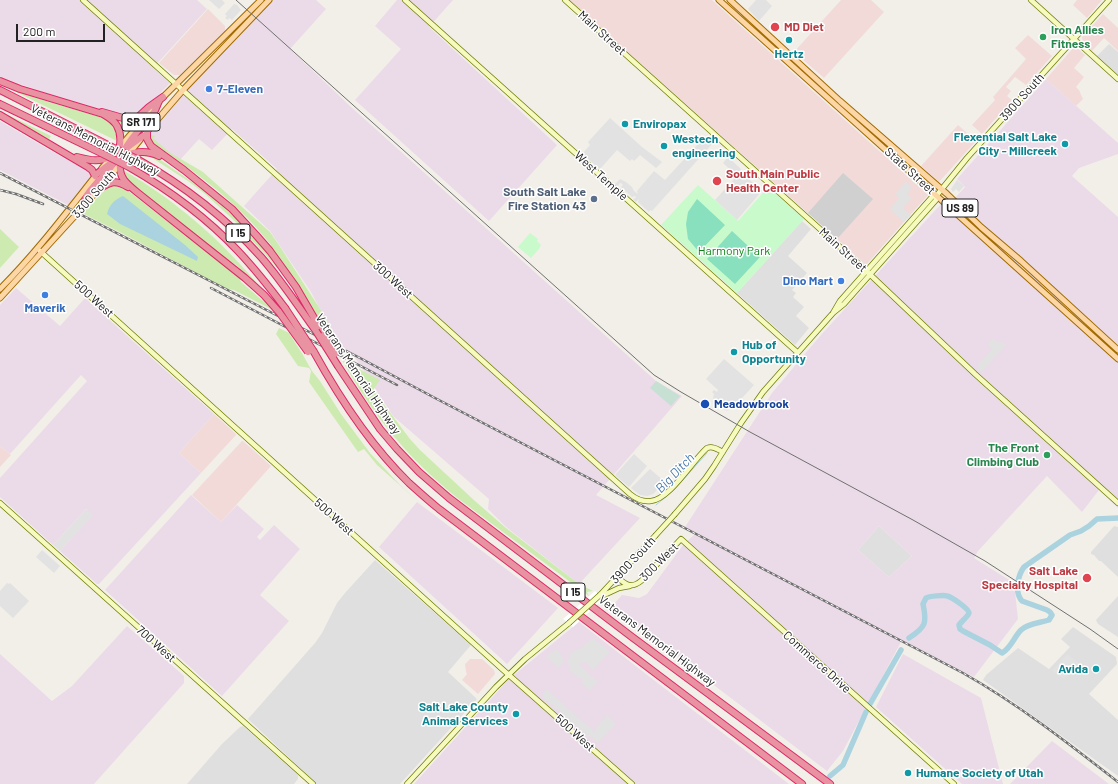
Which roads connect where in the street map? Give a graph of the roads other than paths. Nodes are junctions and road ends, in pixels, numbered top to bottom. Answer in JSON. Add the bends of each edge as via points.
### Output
{"nodes":[{"id":1,"x":83,"y":0,"type":"edge"},
{"id":2,"x":261,"y":0,"type":"edge"},
{"id":3,"x":269,"y":0,"type":"edge"},
{"id":4,"x":405,"y":0,"type":"edge"},
{"id":5,"x":565,"y":0,"type":"edge"},
{"id":6,"x":720,"y":0,"type":"edge"},
{"id":7,"x":730,"y":0,"type":"edge"},
{"id":8,"x":1031,"y":0,"type":"edge"},
{"id":9,"x":1109,"y":0,"type":"edge"},
{"id":10,"x":232,"y":29,"type":"junction"},
{"id":11,"x":1074,"y":39,"type":"junction"},
{"id":12,"x":228,"y":44,"type":"junction"},
{"id":13,"x":1118,"y":79,"type":"edge"},
{"id":14,"x":0,"y":81,"type":"edge"},
{"id":15,"x":176,"y":84,"type":"junction"},
{"id":16,"x":0,"y":90,"type":"edge"},
{"id":17,"x":183,"y":90,"type":"junction"},
{"id":18,"x":161,"y":99,"type":"junction"},
{"id":19,"x":0,"y":104,"type":"edge"},
{"id":20,"x":82,"y":108,"type":"junction"},
{"id":21,"x":0,"y":115,"type":"edge"},
{"id":22,"x":145,"y":134,"type":"junction"},
{"id":23,"x":120,"y":155,"type":"junction"},
{"id":24,"x":71,"y":156,"type":"junction"},
{"id":25,"x":96,"y":174,"type":"junction"},
{"id":26,"x":204,"y":186,"type":"junction"},
{"id":27,"x":97,"y":190,"type":"junction"},
{"id":28,"x":941,"y":190,"type":"junction"},
{"id":29,"x":138,"y":193,"type":"junction"},
{"id":30,"x":937,"y":195,"type":"junction"},
{"id":31,"x":83,"y":207,"type":"junction"},
{"id":32,"x":37,"y":249,"type":"junction"},
{"id":33,"x":42,"y":253,"type":"junction"},
{"id":34,"x":868,"y":273,"type":"junction"},
{"id":35,"x":0,"y":289,"type":"edge"},
{"id":36,"x":0,"y":298,"type":"edge"},
{"id":37,"x":282,"y":310,"type":"junction"},
{"id":38,"x":1118,"y":350,"type":"edge"},
{"id":39,"x":797,"y":352,"type":"junction"},
{"id":40,"x":1118,"y":359,"type":"edge"},
{"id":41,"x":339,"y":365,"type":"junction"},
{"id":42,"x":723,"y":452,"type":"junction"},
{"id":43,"x":0,"y":503,"type":"edge"},
{"id":44,"x":1118,"y":504,"type":"edge"},
{"id":45,"x":681,"y":539,"type":"joint"},
{"id":46,"x":616,"y":577,"type":"junction"},
{"id":47,"x":631,"y":586,"type":"junction"},
{"id":48,"x":600,"y":595,"type":"junction"},
{"id":49,"x":508,"y":674,"type":"junction"},
{"id":50,"x":313,"y":784,"type":"edge"},
{"id":51,"x":407,"y":784,"type":"edge"},
{"id":52,"x":632,"y":784,"type":"edge"},
{"id":53,"x":802,"y":784,"type":"edge"},
{"id":54,"x":831,"y":784,"type":"edge"},
{"id":55,"x":954,"y":784,"type":"edge"}],
"edges":[{"from":1,"to":15,"type":"street","name":"300 West"},
{"from":2,"to":10,"type":"main road","number":"SR 171"},
{"from":3,"to":12,"type":"main road","number":"SR 171"},
{"from":4,"to":39,"type":"street","name":"West Temple"},
{"from":5,"to":34,"type":"street","name":"Main Street"},
{"from":6,"to":30,"type":"main road","name":"State Street","number":"US 89"},
{"from":7,"to":28,"type":"main road","name":"State Street","number":"US 89"},
{"from":8,"to":11,"type":"street"},
{"from":9,"to":11,"type":"street","name":"3900 South"},
{"from":10,"to":12,"type":"main road"},
{"from":10,"to":15,"type":"main road","number":"SR 171"},
{"from":11,"to":13,"type":"street"},
{"from":11,"to":28,"type":"street","name":"3900 South"},
{"from":12,"to":17,"type":"main road","number":"SR 171"},
{"from":14,"to":20,"type":"highway"},
{"from":15,"to":17,"type":"street","name":"300 West"},
{"from":15,"to":18,"type":"main road","number":"SR 171"},
{"from":16,"to":41,"type":"highway","name":"Veterans Memorial Highway","number":"I 15","bridge":true,"via":[[137,159],[189,192],[239,234],[261,258],[284,286]]},
{"from":17,"to":22,"type":"main road","number":"SR 171"},
{"from":17,"to":42,"type":"street","name":"300 West","via":[[636,498],[647,502],[660,498],[705,450],[710,447]]},
{"from":18,"to":20,"type":"highway","via":[[136,119],[130,120]]},
{"from":18,"to":23,"type":"highway","via":[[155,111]]},
{"from":19,"to":37,"type":"highway","name":"Veterans Memorial Highway","number":"I 15","bridge":true,"via":[[129,167],[172,194],[208,222],[237,250]]},
{"from":20,"to":23,"type":"highway","via":[[103,114],[117,126]]},
{"from":21,"to":24,"type":"highway"},
{"from":22,"to":23,"type":"highway"},
{"from":22,"to":26,"type":"highway","via":[[151,146]]},
{"from":23,"to":24,"type":"highway","via":[[94,161]]},
{"from":23,"to":25,"type":"highway"},
{"from":23,"to":26,"type":"highway","via":[[143,151],[153,153]]},
{"from":23,"to":27,"type":"main road","name":"3300 South"},
{"from":23,"to":29,"type":"highway","via":[[120,170],[123,177]]},
{"from":23,"to":31,"type":"highway","via":[[87,195]]},
{"from":24,"to":25,"type":"highway"},
{"from":25,"to":32,"type":"main road","name":"3300 South"},
{"from":26,"to":41,"type":"highway","bridge":true,"via":[[240,216],[270,251],[296,287]]},
{"from":27,"to":29,"type":"highway","via":[[109,182],[120,182]]},
{"from":27,"to":31,"type":"main road","name":"3300 South"},
{"from":28,"to":30,"type":"street","name":"3900 South"},
{"from":28,"to":38,"type":"main road","name":"State Street","number":"US 89"},
{"from":29,"to":37,"type":"highway"},
{"from":30,"to":34,"type":"street","name":"3900 South","via":[[932,197]]},
{"from":30,"to":40,"type":"main road","name":"State Street","number":"US 89"},
{"from":31,"to":33,"type":"main road","name":"3300 South"},
{"from":32,"to":33,"type":"street","name":"500 West"},
{"from":32,"to":35,"type":"main road","name":"3300 South"},
{"from":33,"to":36,"type":"main road","name":"3300 South"},
{"from":33,"to":49,"type":"street","name":"500 West"},
{"from":34,"to":39,"type":"street","name":"3900 South","via":[[844,304],[833,312]]},
{"from":34,"to":44,"type":"street","name":"Main Street"},
{"from":37,"to":53,"type":"highway","name":"Veterans Memorial Highway","number":"I 15","bridge":true,"via":[[371,440],[410,484]]},
{"from":39,"to":42,"type":"street","name":"3900 South","via":[[763,392]]},
{"from":41,"to":54,"type":"highway","name":"Veterans Memorial Highway","number":"I 15","via":[[346,380],[380,429],[419,472],[449,498]]},
{"from":42,"to":46,"type":"street","name":"3900 South","bridge":true,"via":[[705,479],[656,536]]},
{"from":43,"to":50,"type":"street","name":"700 West"},
{"from":45,"to":47,"type":"street","name":"300 West","via":[[641,581]]},
{"from":45,"to":55,"type":"street","name":"Commerce Drive"},
{"from":46,"to":47,"type":"street","name":"300 West"},
{"from":46,"to":48,"type":"street","name":"3900 South"},
{"from":47,"to":48,"type":"street"},
{"from":48,"to":49,"type":"street","name":"3900 South","bridge":true},
{"from":49,"to":51,"type":"street","name":"3900 South"},
{"from":49,"to":52,"type":"street","name":"500 West"}]}
